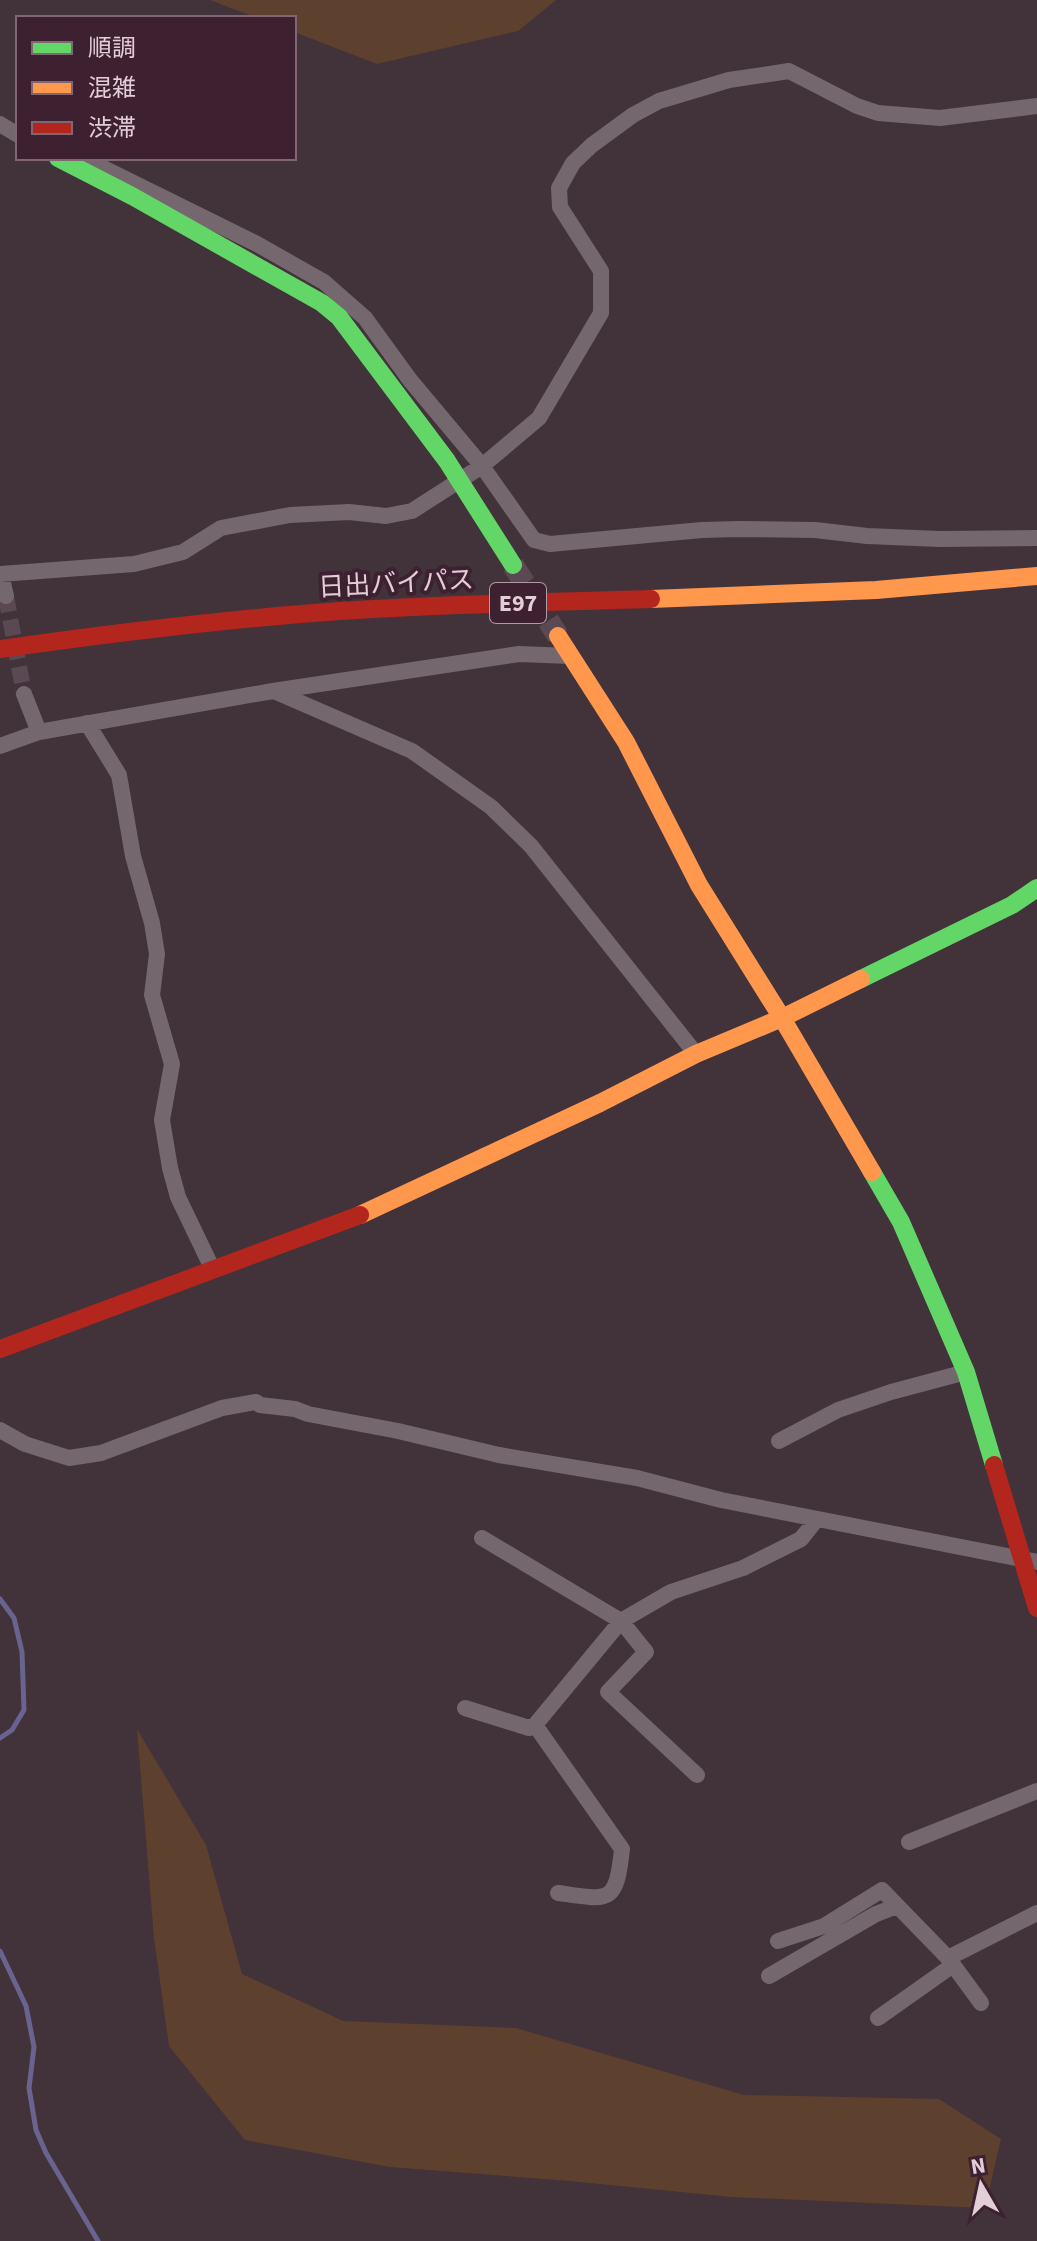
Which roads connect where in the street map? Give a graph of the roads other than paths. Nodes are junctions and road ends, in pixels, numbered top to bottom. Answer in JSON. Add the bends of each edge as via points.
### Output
{"nodes":[{"id":1,"x":1037,"y":106,"type":"edge"},
{"id":2,"x":62,"y":160,"type":"edge"},
{"id":3,"x":87,"y":160,"type":"edge"},
{"id":4,"x":478,"y":469,"type":"junction"},
{"id":5,"x":1037,"y":538,"type":"edge"},
{"id":6,"x":513,"y":565,"type":"tunnel mouth"},
{"id":7,"x":1,"y":574,"type":"edge"},
{"id":8,"x":1037,"y":576,"type":"edge"},
{"id":9,"x":6,"y":596,"type":"dead end"},
{"id":10,"x":558,"y":636,"type":"tunnel mouth"},
{"id":11,"x":0,"y":649,"type":"edge"},
{"id":12,"x":570,"y":656,"type":"junction"},
{"id":13,"x":273,"y":691,"type":"junction"},
{"id":14,"x":24,"y":694,"type":"tunnel mouth"},
{"id":15,"x":87,"y":723,"type":"junction"},
{"id":16,"x":39,"y":732,"type":"junction"},
{"id":17,"x":0,"y":746,"type":"edge"},
{"id":18,"x":1037,"y":888,"type":"edge"},
{"id":19,"x":782,"y":1018,"type":"junction"},
{"id":20,"x":696,"y":1054,"type":"junction"},
{"id":21,"x":213,"y":1270,"type":"junction"},
{"id":22,"x":0,"y":1349,"type":"edge"},
{"id":23,"x":966,"y":1372,"type":"junction"},
{"id":24,"x":0,"y":1430,"type":"edge"},
{"id":25,"x":779,"y":1441,"type":"dead end"},
{"id":26,"x":817,"y":1519,"type":"junction"},
{"id":27,"x":482,"y":1538,"type":"dead end"},
{"id":28,"x":1031,"y":1561,"type":"edge"},
{"id":29,"x":1037,"y":1608,"type":"edge"},
{"id":30,"x":621,"y":1621,"type":"junction"},
{"id":31,"x":465,"y":1708,"type":"dead end"},
{"id":32,"x":535,"y":1725,"type":"junction"},
{"id":33,"x":697,"y":1775,"type":"dead end"},
{"id":34,"x":1037,"y":1791,"type":"edge"},
{"id":35,"x":909,"y":1842,"type":"dead end"},
{"id":36,"x":558,"y":1893,"type":"dead end"},
{"id":37,"x":897,"y":1906,"type":"junction"},
{"id":38,"x":1037,"y":1913,"type":"edge"},
{"id":39,"x":778,"y":1941,"type":"dead end"},
{"id":40,"x":951,"y":1962,"type":"junction"},
{"id":41,"x":769,"y":1976,"type":"dead end"},
{"id":42,"x":981,"y":2003,"type":"dead end"},
{"id":43,"x":878,"y":2018,"type":"dead end"}],
"edges":[{"from":1,"to":4,"type":"street","via":[[940,118],[878,113],[789,71],[729,80],[659,101],[633,115],[573,163],[559,188],[560,207],[601,271],[601,313],[539,418]]},
{"from":2,"to":6,"type":"main road","via":[[339,317],[447,461]]},
{"from":3,"to":4,"type":"street","via":[[324,282],[365,318]]},
{"from":4,"to":5,"type":"street","via":[[534,540],[550,544],[739,529]]},
{"from":4,"to":7,"type":"street","via":[[412,511],[386,516],[290,515],[221,528],[183,552],[134,564]]},
{"from":7,"to":9,"type":"street"},
{"from":8,"to":11,"type":"main road","name":"日出バイパス","number":"E97","via":[[904,587],[390,608],[117,632]]},
{"from":10,"to":12,"type":"main road"},
{"from":12,"to":13,"type":"street","via":[[519,654]]},
{"from":12,"to":19,"type":"main road","via":[[626,742],[699,885]]},
{"from":13,"to":15,"type":"street"},
{"from":13,"to":20,"type":"street","via":[[412,751],[491,807],[531,846]]},
{"from":14,"to":16,"type":"street"},
{"from":15,"to":16,"type":"street"},
{"from":15,"to":21,"type":"street","via":[[119,775],[157,954],[152,995],[172,1064],[162,1120],[170,1168]]},
{"from":16,"to":17,"type":"street"},
{"from":18,"to":19,"type":"main road"},
{"from":19,"to":20,"type":"main road"},
{"from":19,"to":23,"type":"main road","via":[[901,1222]]},
{"from":20,"to":21,"type":"main road","via":[[349,1220]]},
{"from":21,"to":22,"type":"main road"},
{"from":23,"to":25,"type":"street","via":[[838,1410]]},
{"from":23,"to":28,"type":"main road"},
{"from":24,"to":26,"type":"street","via":[[69,1458],[101,1453],[222,1408],[256,1402]]},
{"from":26,"to":28,"type":"street"},
{"from":26,"to":30,"type":"street","via":[[801,1539],[743,1568],[671,1592]]},
{"from":27,"to":30,"type":"street"},
{"from":28,"to":29,"type":"main road"},
{"from":30,"to":32,"type":"street"},
{"from":30,"to":33,"type":"street","via":[[646,1652],[608,1692]]},
{"from":31,"to":32,"type":"street","via":[[529,1728]]},
{"from":32,"to":36,"type":"street","via":[[622,1849],[618,1883],[608,1895]]},
{"from":34,"to":35,"type":"street"},
{"from":37,"to":39,"type":"street","via":[[882,1890],[824,1926]]},
{"from":37,"to":40,"type":"street"},
{"from":37,"to":41,"type":"street"},
{"from":38,"to":40,"type":"street"},
{"from":40,"to":42,"type":"street"},
{"from":40,"to":43,"type":"street"}]}
